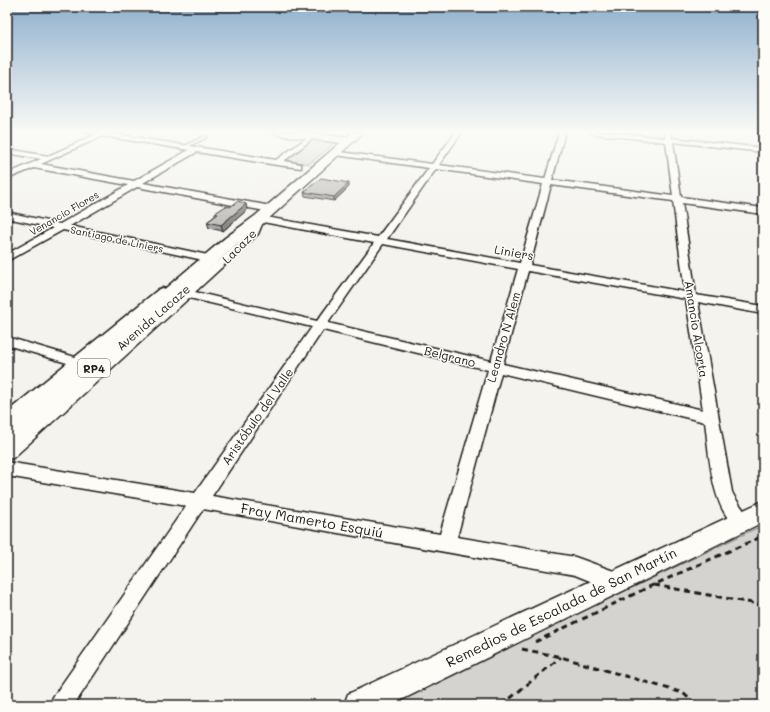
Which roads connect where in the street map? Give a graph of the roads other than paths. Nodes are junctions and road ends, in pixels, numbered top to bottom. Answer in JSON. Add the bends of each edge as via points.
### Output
{"nodes":[{"id":1,"x":32,"y":165,"type":"edge"},
{"id":2,"x":33,"y":165,"type":"edge"},
{"id":3,"x":169,"y":165,"type":"edge"},
{"id":4,"x":293,"y":165,"type":"edge"},
{"id":5,"x":322,"y":165,"type":"edge"},
{"id":6,"x":422,"y":165,"type":"edge"},
{"id":7,"x":553,"y":165,"type":"edge"},
{"id":8,"x":673,"y":165,"type":"edge"},
{"id":9,"x":298,"y":166,"type":"dead end"},
{"id":10,"x":435,"y":167,"type":"junction"},
{"id":11,"x":7,"y":177,"type":"edge"},
{"id":12,"x":548,"y":182,"type":"junction"},
{"id":13,"x":137,"y":184,"type":"junction"},
{"id":14,"x":678,"y":200,"type":"junction"},
{"id":15,"x":763,"y":211,"type":"edge"},
{"id":16,"x":266,"y":214,"type":"junction"},
{"id":17,"x":7,"y":215,"type":"edge"},
{"id":18,"x":61,"y":227,"type":"junction"},
{"id":19,"x":380,"y":241,"type":"junction"},
{"id":20,"x":203,"y":257,"type":"junction"},
{"id":21,"x":7,"y":258,"type":"edge"},
{"id":22,"x":524,"y":266,"type":"junction"},
{"id":23,"x":181,"y":292,"type":"junction"},
{"id":24,"x":691,"y":297,"type":"junction"},
{"id":25,"x":763,"y":310,"type":"edge"},
{"id":26,"x":320,"y":325,"type":"junction"},
{"id":27,"x":7,"y":341,"type":"edge"},
{"id":28,"x":77,"y":362,"type":"junction"},
{"id":29,"x":495,"y":367,"type":"junction"},
{"id":30,"x":712,"y":418,"type":"junction"},
{"id":31,"x":7,"y":420,"type":"edge"},
{"id":32,"x":7,"y":436,"type":"edge"},
{"id":33,"x":7,"y":444,"type":"edge"},
{"id":34,"x":7,"y":453,"type":"edge"},
{"id":35,"x":7,"y":469,"type":"edge"},
{"id":36,"x":198,"y":501,"type":"junction"},
{"id":37,"x":752,"y":515,"type":"edge"},
{"id":38,"x":446,"y":543,"type":"junction"},
{"id":39,"x":615,"y":581,"type":"junction"},
{"id":40,"x":61,"y":705,"type":"edge"},
{"id":41,"x":359,"y":705,"type":"edge"}],
"edges":[{"from":1,"to":11,"type":"street"},
{"from":2,"to":13,"type":"street","name":"Liniers"},
{"from":3,"to":13,"type":"street","name":"Venancio Flores"},
{"from":4,"to":9,"type":"street"},
{"from":5,"to":16,"type":"main road","name":"Avenida Lacaze","number":"RP4"},
{"from":6,"to":10,"type":"street"},
{"from":7,"to":12,"type":"street","name":"Leandro N Alem"},
{"from":8,"to":14,"type":"street","name":"Amancio Alcorta"},
{"from":10,"to":12,"type":"street"},
{"from":10,"to":19,"type":"street","name":"Aristóbulo del Valle"},
{"from":12,"to":14,"type":"street"},
{"from":12,"to":22,"type":"street","name":"Leandro N Alem"},
{"from":13,"to":16,"type":"street","name":"Liniers"},
{"from":13,"to":18,"type":"street","name":"Venancio Flores"},
{"from":14,"to":15,"type":"street"},
{"from":14,"to":24,"type":"street","name":"Amancio Alcorta"},
{"from":16,"to":19,"type":"street","name":"Liniers"},
{"from":16,"to":20,"type":"street","name":"Lacaze","via":[[230,235]]},
{"from":16,"to":23,"type":"main road","name":"Avenida Lacaze","number":"RP4","via":[[231,240]]},
{"from":17,"to":18,"type":"street","name":"Santiago de Liniers"},
{"from":18,"to":20,"type":"street","name":"Santiago de Liniers"},
{"from":18,"to":21,"type":"street","name":"Venancio Flores"},
{"from":19,"to":22,"type":"street","name":"Liniers"},
{"from":19,"to":26,"type":"street","name":"Aristóbulo del Valle"},
{"from":20,"to":28,"type":"street","name":"Lacaze"},
{"from":22,"to":24,"type":"street","name":"Liniers"},
{"from":22,"to":29,"type":"street","name":"Leandro N Alem"},
{"from":23,"to":26,"type":"street","name":"Belgrano"},
{"from":23,"to":32,"type":"main road","name":"Avenida Lacaze","number":"RP4"},
{"from":23,"to":33,"type":"main road","name":"Avenida Lacaze","number":"RP4"},
{"from":23,"to":34,"type":"street"},
{"from":24,"to":25,"type":"street","name":"Liniers"},
{"from":24,"to":30,"type":"street","name":"Amancio Alcorta"},
{"from":26,"to":29,"type":"street","name":"Belgrano"},
{"from":26,"to":36,"type":"street","name":"Aristóbulo del Valle"},
{"from":27,"to":28,"type":"street"},
{"from":28,"to":31,"type":"street","name":"Lacaze"},
{"from":29,"to":30,"type":"street","name":"Belgrano"},
{"from":29,"to":38,"type":"street","name":"Leandro N Alem"},
{"from":30,"to":37,"type":"street","name":"Amancio Alcorta","via":[[724,492],[729,504]]},
{"from":35,"to":36,"type":"street","name":"Fray Mamerto Esquiú"},
{"from":36,"to":38,"type":"street","name":"Fray Mamerto Esquiú"},
{"from":36,"to":40,"type":"street","name":"Aristóbulo del Valle"},
{"from":37,"to":39,"type":"street","name":"Remedios de Escalada de San Martín"},
{"from":38,"to":39,"type":"street","name":"Fray Mamerto Esquiú","via":[[575,566]]},
{"from":39,"to":41,"type":"street","name":"Remedios de Escalada de San Martín"}]}
